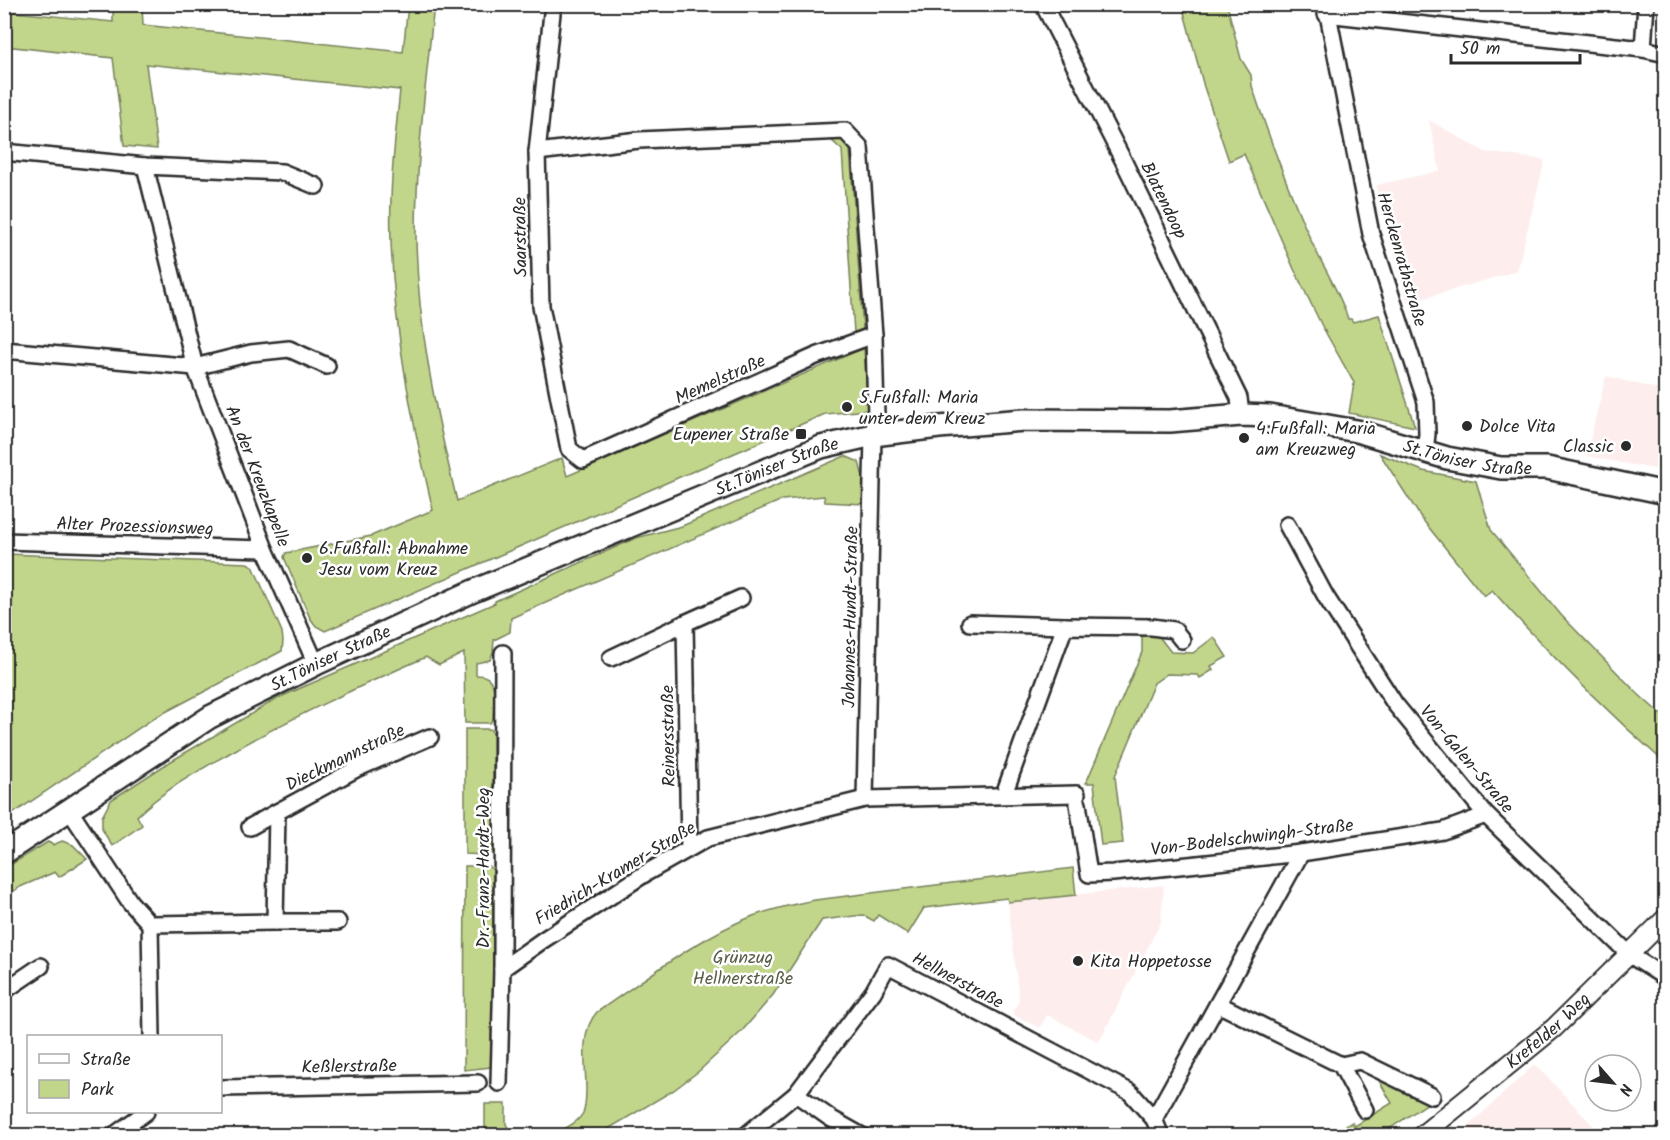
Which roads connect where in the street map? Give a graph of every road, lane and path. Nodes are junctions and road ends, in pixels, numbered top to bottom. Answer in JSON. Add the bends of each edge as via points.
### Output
{"nodes":[{"id":1,"x":553,"y":4,"type":"edge"},
{"id":2,"x":1043,"y":4,"type":"edge"},
{"id":3,"x":1646,"y":4,"type":"edge"},
{"id":4,"x":1326,"y":9,"type":"edge"},
{"id":5,"x":1643,"y":49,"type":"junction"},
{"id":6,"x":1665,"y":54,"type":"edge"},
{"id":7,"x":4,"y":152,"type":"edge"},
{"id":8,"x":537,"y":152,"type":"junction"},
{"id":9,"x":145,"y":165,"type":"junction"},
{"id":10,"x":316,"y":186,"type":"dead end"},
{"id":11,"x":873,"y":335,"type":"junction"},
{"id":12,"x":4,"y":350,"type":"edge"},
{"id":13,"x":327,"y":366,"type":"dead end"},
{"id":14,"x":195,"y":367,"type":"junction"},
{"id":15,"x":1241,"y":415,"type":"junction"},
{"id":16,"x":873,"y":435,"type":"junction"},
{"id":17,"x":1425,"y":452,"type":"junction"},
{"id":18,"x":583,"y":460,"type":"joint"},
{"id":19,"x":1665,"y":493,"type":"edge"},
{"id":20,"x":1287,"y":525,"type":"dead end"},
{"id":21,"x":4,"y":541,"type":"edge"},
{"id":22,"x":265,"y":549,"type":"junction"},
{"id":23,"x":741,"y":598,"type":"dead end"},
{"id":24,"x":685,"y":623,"type":"junction"},
{"id":25,"x":970,"y":623,"type":"dead end"},
{"id":26,"x":1065,"y":626,"type":"junction"},
{"id":27,"x":1182,"y":640,"type":"dead end"},
{"id":28,"x":502,"y":654,"type":"dead end"},
{"id":29,"x":611,"y":658,"type":"dead end"},
{"id":30,"x":316,"y":664,"type":"junction"},
{"id":31,"x":430,"y":737,"type":"dead end"},
{"id":32,"x":1004,"y":794,"type":"junction"},
{"id":33,"x":865,"y":799,"type":"junction"},
{"id":34,"x":1077,"y":799,"type":"joint"},
{"id":35,"x":70,"y":811,"type":"junction"},
{"id":36,"x":277,"y":812,"type":"junction"},
{"id":37,"x":1486,"y":815,"type":"junction"},
{"id":38,"x":250,"y":827,"type":"dead end"},
{"id":39,"x":689,"y":848,"type":"junction"},
{"id":40,"x":4,"y":853,"type":"edge"},
{"id":41,"x":1301,"y":853,"type":"junction"},
{"id":42,"x":1665,"y":918,"type":"edge"},
{"id":43,"x":275,"y":922,"type":"junction"},
{"id":44,"x":338,"y":922,"type":"dead end"},
{"id":45,"x":150,"y":924,"type":"junction"},
{"id":46,"x":1630,"y":955,"type":"junction"},
{"id":47,"x":41,"y":966,"type":"dead end"},
{"id":48,"x":502,"y":969,"type":"junction"},
{"id":49,"x":1665,"y":978,"type":"edge"},
{"id":50,"x":4,"y":991,"type":"edge"},
{"id":51,"x":1218,"y":1004,"type":"junction"},
{"id":52,"x":152,"y":1035,"type":"edge"},
{"id":53,"x":1341,"y":1065,"type":"junction"},
{"id":54,"x":478,"y":1083,"type":"dead end"},
{"id":55,"x":499,"y":1083,"type":"dead end"},
{"id":56,"x":222,"y":1088,"type":"edge"},
{"id":57,"x":796,"y":1094,"type":"junction"},
{"id":58,"x":1432,"y":1096,"type":"dead end"},
{"id":59,"x":1365,"y":1110,"type":"dead end"},
{"id":60,"x":145,"y":1113,"type":"edge"},
{"id":61,"x":1154,"y":1119,"type":"junction"},
{"id":62,"x":113,"y":1136,"type":"edge"},
{"id":63,"x":745,"y":1136,"type":"edge"},
{"id":64,"x":862,"y":1136,"type":"edge"},
{"id":65,"x":1161,"y":1136,"type":"edge"},
{"id":66,"x":1421,"y":1136,"type":"edge"}],
"edges":[{"from":1,"to":8,"type":"street","name":"Saarstraße"},
{"from":2,"to":15,"type":"street","name":"Blatendoop","via":[[1239,398]]},
{"from":3,"to":5,"type":"street"},
{"from":4,"to":5,"type":"street"},
{"from":4,"to":17,"type":"street","name":"Herckenrathstraße","via":[[1371,234],[1426,402]]},
{"from":5,"to":6,"type":"street"},
{"from":7,"to":9,"type":"street"},
{"from":8,"to":11,"type":"street","via":[[639,140],[845,130],[860,147]]},
{"from":8,"to":18,"type":"street","name":"Saarstraße","via":[[541,306],[569,449]]},
{"from":9,"to":10,"type":"street","via":[[282,172]]},
{"from":9,"to":14,"type":"street","name":"An der Kreuzkapelle"},
{"from":11,"to":16,"type":"street"},
{"from":11,"to":18,"type":"street","name":"Memelstraße","via":[[816,356]]},
{"from":12,"to":14,"type":"street"},
{"from":13,"to":14,"type":"street","via":[[289,349],[251,353]]},
{"from":14,"to":22,"type":"street","name":"An der Kreuzkapelle"},
{"from":15,"to":16,"type":"main road","name":"St.Töniser Straße","via":[[1170,421],[1024,420]]},
{"from":15,"to":17,"type":"main road","name":"St.Töniser Straße","via":[[1338,427]]},
{"from":16,"to":30,"type":"main road","name":"St.Töniser Straße","via":[[821,447],[471,592]]},
{"from":16,"to":33,"type":"street","name":"Johannes-Hundt-Straße"},
{"from":17,"to":19,"type":"main road","name":"St.Töniser Straße","via":[[1501,468],[1547,468]]},
{"from":20,"to":37,"type":"street","name":"Von-Galen-Straße","via":[[1326,597],[1395,704]]},
{"from":21,"to":22,"type":"street","name":"Alter Prozessionsweg"},
{"from":22,"to":30,"type":"street","name":"An der Kreuzkapelle"},
{"from":23,"to":24,"type":"street"},
{"from":24,"to":29,"type":"street"},
{"from":24,"to":39,"type":"street","name":"Reinersstraße"},
{"from":25,"to":26,"type":"street"},
{"from":26,"to":27,"type":"street","via":[[1152,627],[1174,630]]},
{"from":26,"to":32,"type":"street"},
{"from":28,"to":48,"type":"street","name":"Dr.-Franz-Hardt-Weg"},
{"from":30,"to":35,"type":"main road","name":"St.Töniser Straße","via":[[210,717]]},
{"from":31,"to":36,"type":"street","name":"Dieckmannstraße","via":[[358,768]]},
{"from":32,"to":33,"type":"street","name":"Friedrich-Kramer-Straße"},
{"from":32,"to":34,"type":"street","name":"Friedrich-Kramer-Straße"},
{"from":33,"to":39,"type":"street","name":"Friedrich-Kramer-Straße","via":[[708,838]]},
{"from":34,"to":41,"type":"street","name":"Von-Bodelschwingh-Straße","via":[[1089,874]]},
{"from":35,"to":40,"type":"main road","name":"St.Töniser Straße"},
{"from":35,"to":45,"type":"street","via":[[130,902]]},
{"from":36,"to":38,"type":"street","name":"Dieckmannstraße"},
{"from":36,"to":43,"type":"street","name":"Dieckmannstraße"},
{"from":37,"to":41,"type":"street","name":"Von-Bodelschwingh-Straße","via":[[1443,831]]},
{"from":37,"to":46,"type":"street","name":"Von-Galen-Straße"},
{"from":39,"to":48,"type":"street","name":"Friedrich-Kramer-Straße"},
{"from":41,"to":51,"type":"street"},
{"from":42,"to":46,"type":"street","name":"Krefelder Weg"},
{"from":43,"to":44,"type":"street"},
{"from":43,"to":45,"type":"street"},
{"from":45,"to":52,"type":"street"},
{"from":46,"to":49,"type":"street","name":"Von-Galen-Straße"},
{"from":46,"to":66,"type":"street","name":"Krefelder Weg","via":[[1554,1028]]},
{"from":47,"to":50,"type":"street"},
{"from":48,"to":55,"type":"street","name":"Dr.-Franz-Hardt-Weg"},
{"from":51,"to":53,"type":"street"},
{"from":51,"to":61,"type":"street"},
{"from":53,"to":58,"type":"street","via":[[1360,1061]]},
{"from":53,"to":59,"type":"street"},
{"from":54,"to":56,"type":"street","name":"Keßlerstraße"},
{"from":57,"to":61,"type":"street","name":"Hellnerstraße","via":[[873,992],[888,965],[1130,1092]]},
{"from":57,"to":63,"type":"street","name":"Hellnerstraße"},
{"from":57,"to":64,"type":"street"},
{"from":60,"to":62,"type":"street"},
{"from":61,"to":65,"type":"street","name":"Hellnerstraße"}]}
